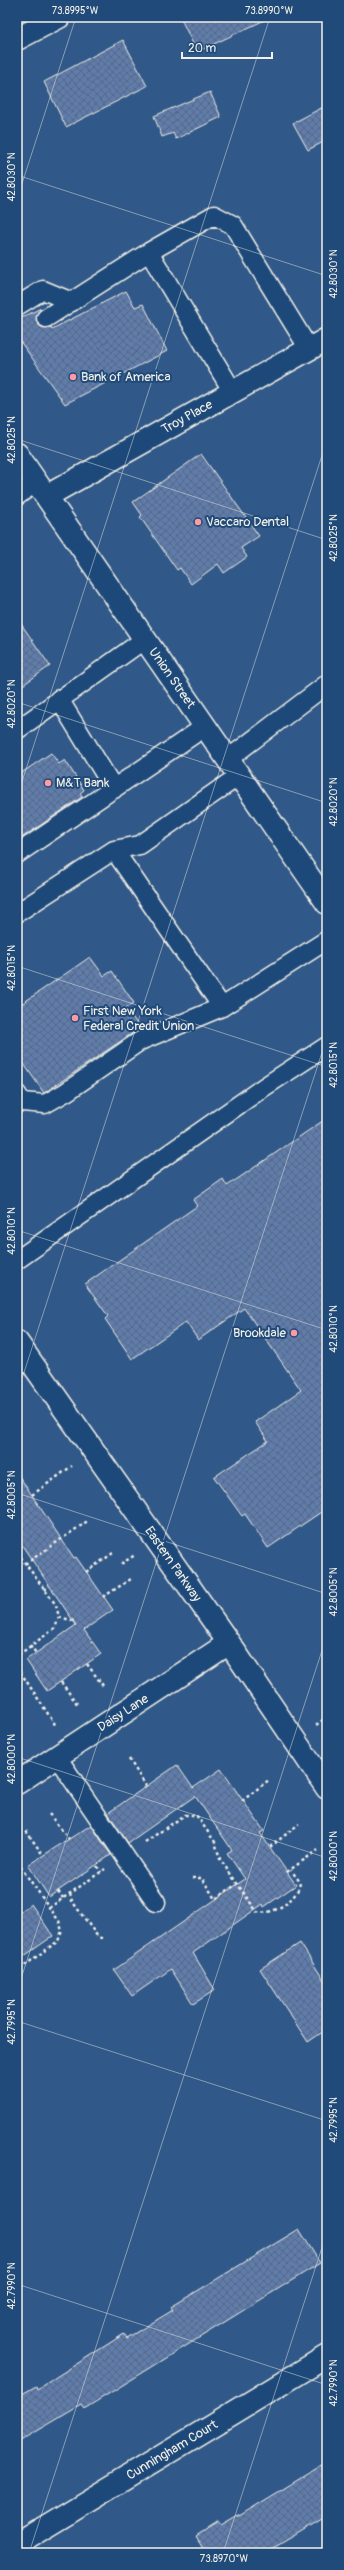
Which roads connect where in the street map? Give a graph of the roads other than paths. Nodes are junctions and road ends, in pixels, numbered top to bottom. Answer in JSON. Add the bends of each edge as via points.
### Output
{"nodes":[{"id":1,"x":59,"y":17,"type":"edge"},
{"id":2,"x":17,"y":40,"type":"edge"},
{"id":3,"x":149,"y":252,"type":"junction"},
{"id":4,"x":72,"y":302,"type":"junction"},
{"id":5,"x":17,"y":306,"type":"edge"},
{"id":6,"x":46,"y":318,"type":"dead end"},
{"id":7,"x":318,"y":344,"type":"edge"},
{"id":8,"x":233,"y":392,"type":"junction"},
{"id":9,"x":17,"y":454,"type":"edge"},
{"id":10,"x":42,"y":489,"type":"junction"},
{"id":11,"x":17,"y":496,"type":"edge"},
{"id":12,"x":145,"y":639,"type":"junction"},
{"id":13,"x":327,"y":684,"type":"edge"},
{"id":14,"x":59,"y":699,"type":"junction"},
{"id":15,"x":206,"y":726,"type":"junction"},
{"id":16,"x":17,"y":730,"type":"edge"},
{"id":17,"x":234,"y":767,"type":"junction"},
{"id":18,"x":114,"y":789,"type":"junction"},
{"id":19,"x":114,"y":850,"type":"junction"},
{"id":20,"x":17,"y":854,"type":"edge"},
{"id":21,"x":327,"y":903,"type":"edge"},
{"id":22,"x":17,"y":913,"type":"edge"},
{"id":23,"x":327,"y":940,"type":"edge"},
{"id":24,"x":222,"y":1007,"type":"junction"},
{"id":25,"x":327,"y":1046,"type":"edge"},
{"id":26,"x":17,"y":1094,"type":"edge"},
{"id":27,"x":17,"y":1260,"type":"edge"},
{"id":28,"x":17,"y":1342,"type":"edge"},
{"id":29,"x":229,"y":1643,"type":"junction"},
{"id":30,"x":63,"y":1753,"type":"junction"},
{"id":31,"x":17,"y":1783,"type":"edge"},
{"id":32,"x":327,"y":1788,"type":"edge"},
{"id":33,"x":156,"y":1902,"type":"dead end"},
{"id":34,"x":327,"y":2356,"type":"edge"},
{"id":35,"x":17,"y":2544,"type":"edge"}],
"edges":[{"from":1,"to":2,"type":"street"},
{"from":3,"to":4,"type":"lane"},
{"from":3,"to":7,"type":"lane","via":[[214,214],[233,225]]},
{"from":3,"to":8,"type":"lane"},
{"from":4,"to":5,"type":"lane","via":[[43,290]]},
{"from":4,"to":6,"type":"lane"},
{"from":7,"to":8,"type":"street","name":"Troy Place"},
{"from":8,"to":10,"type":"street","name":"Troy Place"},
{"from":9,"to":10,"type":"street","name":"Union Street"},
{"from":10,"to":11,"type":"lane"},
{"from":10,"to":12,"type":"street","name":"Union Street"},
{"from":12,"to":14,"type":"lane"},
{"from":12,"to":15,"type":"street","name":"Union Street"},
{"from":13,"to":17,"type":"lane"},
{"from":14,"to":16,"type":"lane"},
{"from":14,"to":18,"type":"lane"},
{"from":15,"to":17,"type":"street","name":"Union Street"},
{"from":15,"to":18,"type":"lane"},
{"from":17,"to":19,"type":"lane","via":[[140,845]]},
{"from":17,"to":21,"type":"street","name":"Union Street"},
{"from":18,"to":20,"type":"lane"},
{"from":19,"to":22,"type":"lane"},
{"from":19,"to":24,"type":"lane"},
{"from":23,"to":24,"type":"lane"},
{"from":24,"to":26,"type":"lane","via":[[140,1041],[45,1104],[22,1102]]},
{"from":25,"to":27,"type":"lane","via":[[264,1087]]},
{"from":28,"to":29,"type":"street","name":"Eastern Parkway"},
{"from":29,"to":30,"type":"street","name":"Daisy Lane"},
{"from":29,"to":32,"type":"street","name":"Eastern Parkway"},
{"from":30,"to":31,"type":"street","name":"Daisy Lane"},
{"from":30,"to":33,"type":"lane"},
{"from":34,"to":35,"type":"street","name":"Cunningham Court"}]}
